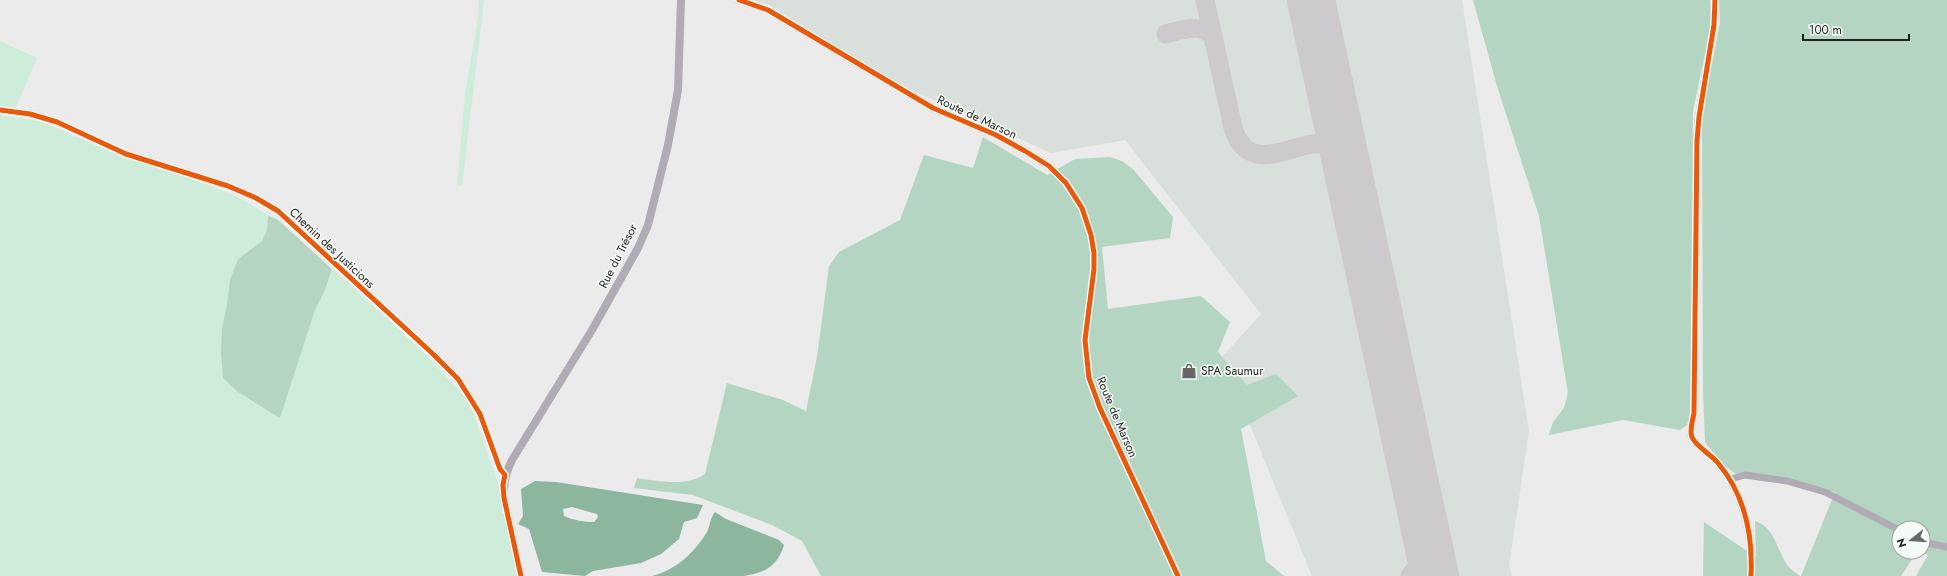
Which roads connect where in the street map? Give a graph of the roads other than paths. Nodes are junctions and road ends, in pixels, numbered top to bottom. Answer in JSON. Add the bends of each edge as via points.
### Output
{"nodes":[{"id":1,"x":681,"y":0,"type":"edge"},
{"id":2,"x":739,"y":0,"type":"edge"},
{"id":3,"x":1715,"y":0,"type":"edge"},
{"id":4,"x":0,"y":110,"type":"edge"},
{"id":5,"x":505,"y":475,"type":"junction"},
{"id":6,"x":1730,"y":480,"type":"junction"},
{"id":7,"x":1891,"y":526,"type":"edge"},
{"id":8,"x":1931,"y":544,"type":"edge"},
{"id":9,"x":1947,"y":547,"type":"edge"},
{"id":10,"x":521,"y":576,"type":"edge"},
{"id":11,"x":1178,"y":576,"type":"edge"},
{"id":12,"x":1751,"y":576,"type":"edge"}],
"edges":[{"from":1,"to":5,"type":"street","name":"Rue du Trésor","via":[[678,90],[668,145],[648,225],[596,324]]},
{"from":2,"to":11,"type":"street","name":"Route de Marson","via":[[768,10],[932,108],[996,135],[1039,159],[1066,183],[1082,208],[1094,253],[1085,340],[1089,378],[1100,408]]},
{"from":3,"to":6,"type":"street","via":[[1710,52],[1699,117],[1694,413],[1691,429],[1696,444],[1709,453]]},
{"from":4,"to":5,"type":"street","name":"Chemin des Justicions","via":[[30,114],[57,122],[126,154],[228,186],[278,211],[458,379],[480,414],[498,464]]},
{"from":5,"to":10,"type":"street","via":[[504,498]]},
{"from":6,"to":7,"type":"street","via":[[1745,475],[1787,481],[1825,492]]},
{"from":6,"to":12,"type":"street","via":[[1740,499],[1749,527]]},
{"from":8,"to":9,"type":"street"}]}
